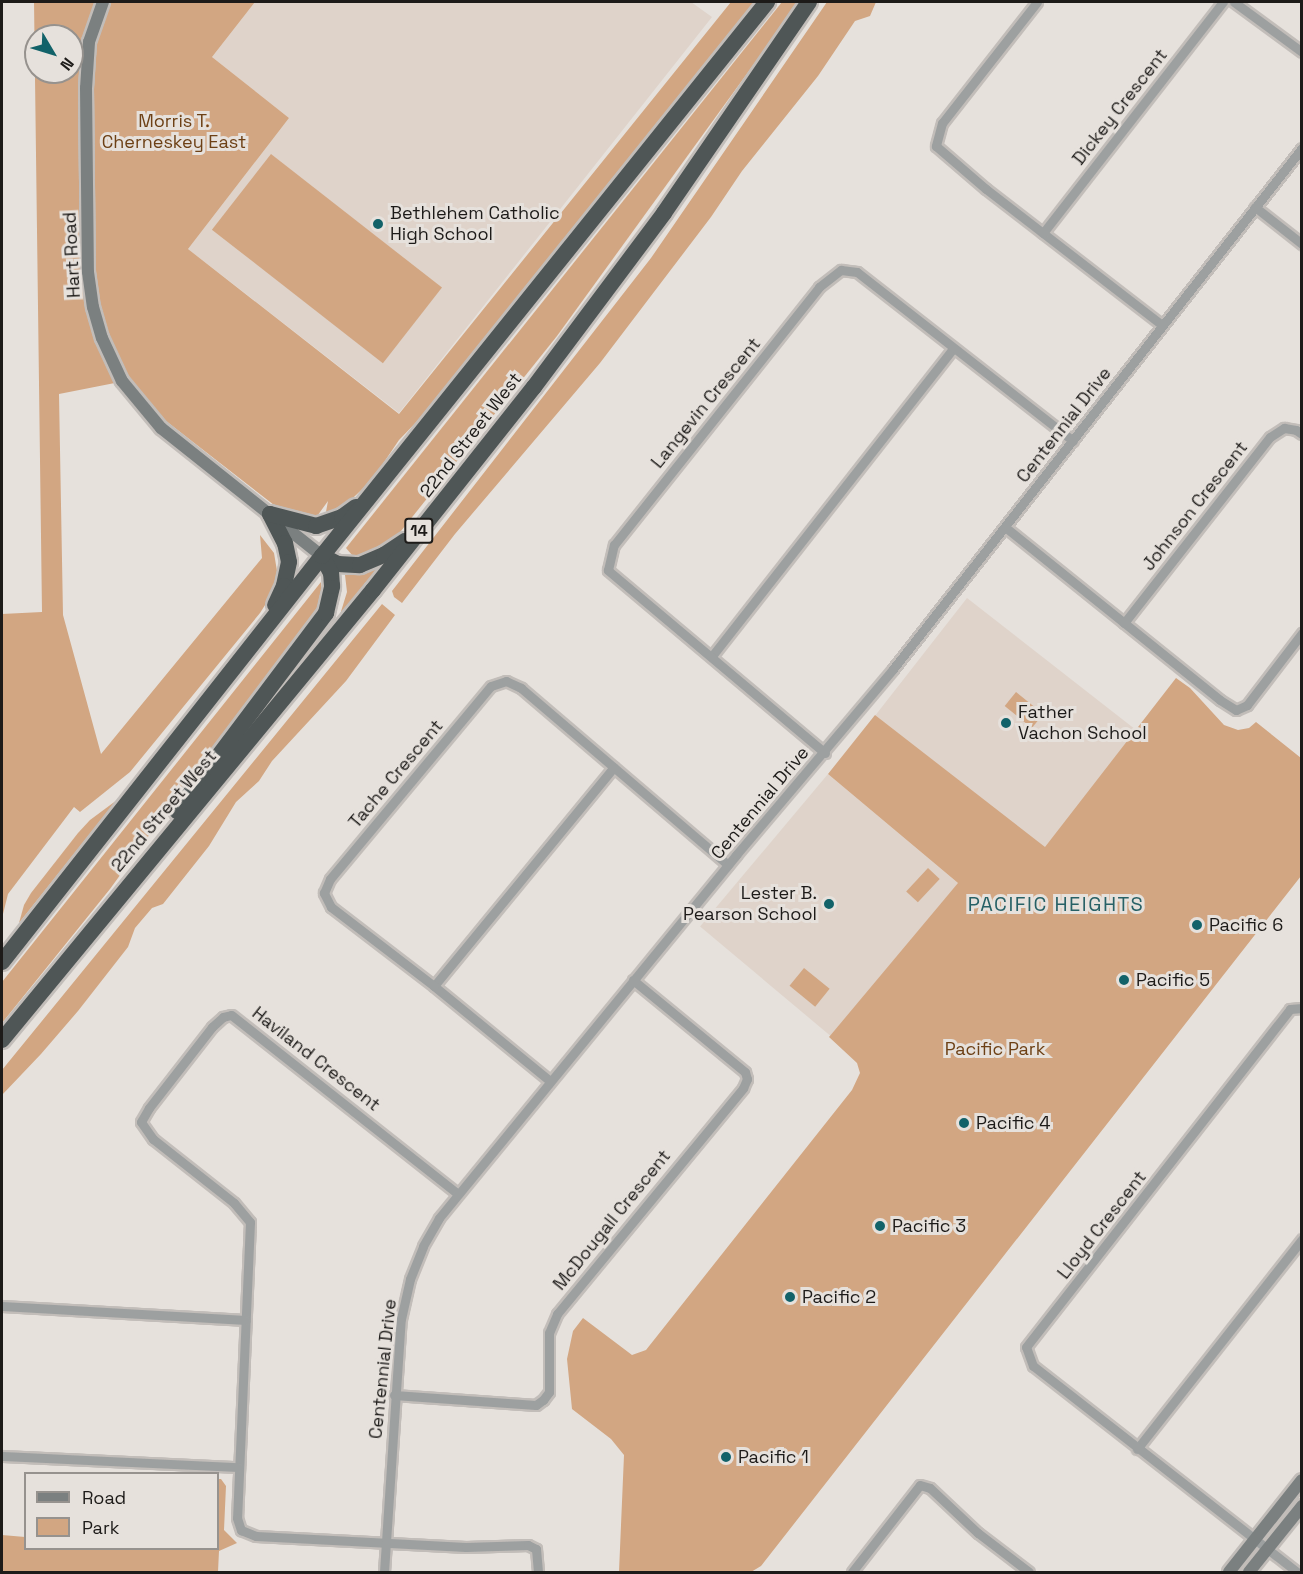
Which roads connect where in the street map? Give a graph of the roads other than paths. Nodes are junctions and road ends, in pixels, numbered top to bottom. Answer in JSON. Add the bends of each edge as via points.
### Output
{"nodes":[{"id":1,"x":103,"y":2,"type":"edge"},
{"id":2,"x":767,"y":2,"type":"edge"},
{"id":3,"x":809,"y":2,"type":"edge"},
{"id":4,"x":1037,"y":2,"type":"edge"},
{"id":5,"x":1223,"y":2,"type":"edge"},
{"id":6,"x":1234,"y":2,"type":"edge"},
{"id":7,"x":1302,"y":52,"type":"edge"},
{"id":8,"x":1302,"y":148,"type":"edge"},
{"id":9,"x":1255,"y":207,"type":"junction"},
{"id":10,"x":1043,"y":233,"type":"junction"},
{"id":11,"x":1302,"y":244,"type":"edge"},
{"id":12,"x":1162,"y":325,"type":"junction"},
{"id":13,"x":953,"y":349,"type":"junction"},
{"id":14,"x":1302,"y":435,"type":"edge"},
{"id":15,"x":1073,"y":441,"type":"junction"},
{"id":16,"x":369,"y":499,"type":"junction"},
{"id":17,"x":270,"y":514,"type":"junction"},
{"id":18,"x":1005,"y":527,"type":"junction"},
{"id":19,"x":418,"y":532,"type":"junction"},
{"id":20,"x":322,"y":556,"type":"junction"},
{"id":21,"x":1124,"y":623,"type":"junction"},
{"id":22,"x":267,"y":625,"type":"junction"},
{"id":23,"x":1302,"y":633,"type":"edge"},
{"id":24,"x":712,"y":656,"type":"junction"},
{"id":25,"x":825,"y":753,"type":"junction"},
{"id":26,"x":614,"y":767,"type":"junction"},
{"id":27,"x":728,"y":865,"type":"junction"},
{"id":28,"x":145,"y":866,"type":"junction"},
{"id":29,"x":2,"y":962,"type":"edge"},
{"id":30,"x":633,"y":980,"type":"junction"},
{"id":31,"x":434,"y":986,"type":"junction"},
{"id":32,"x":1302,"y":1008,"type":"edge"},
{"id":33,"x":2,"y":1040,"type":"edge"},
{"id":34,"x":550,"y":1081,"type":"junction"},
{"id":35,"x":458,"y":1194,"type":"junction"},
{"id":36,"x":1302,"y":1239,"type":"edge"},
{"id":37,"x":2,"y":1306,"type":"edge"},
{"id":38,"x":246,"y":1320,"type":"junction"},
{"id":39,"x":394,"y":1395,"type":"junction"},
{"id":40,"x":1137,"y":1449,"type":"junction"},
{"id":41,"x":2,"y":1456,"type":"edge"},
{"id":42,"x":239,"y":1467,"type":"junction"},
{"id":43,"x":1302,"y":1480,"type":"edge"},
{"id":44,"x":1302,"y":1506,"type":"edge"},
{"id":45,"x":1255,"y":1540,"type":"junction"},
{"id":46,"x":385,"y":1543,"type":"junction"},
{"id":47,"x":1267,"y":1549,"type":"junction"},
{"id":48,"x":384,"y":1572,"type":"edge"},
{"id":49,"x":538,"y":1572,"type":"edge"},
{"id":50,"x":852,"y":1572,"type":"edge"},
{"id":51,"x":1029,"y":1572,"type":"edge"},
{"id":52,"x":1229,"y":1572,"type":"edge"},
{"id":53,"x":1250,"y":1572,"type":"edge"},
{"id":54,"x":1297,"y":1572,"type":"edge"}],
"edges":[{"from":1,"to":17,"type":"street","name":"Hart Road","via":[[90,42],[86,81],[88,272],[99,331],[122,381],[147,413],[171,437]]},
{"from":2,"to":16,"type":"highway","name":"22nd Street West"},
{"from":3,"to":19,"type":"highway","name":"22nd Street West","number":"14","via":[[664,213],[534,387]]},
{"from":4,"to":10,"type":"street","via":[[942,123],[936,146]]},
{"from":5,"to":10,"type":"street","name":"Dickey Crescent"},
{"from":6,"to":7,"type":"street"},
{"from":8,"to":9,"type":"street","name":"Centennial Drive"},
{"from":9,"to":11,"type":"street"},
{"from":9,"to":12,"type":"street","name":"Centennial Drive"},
{"from":10,"to":12,"type":"street"},
{"from":12,"to":15,"type":"street","name":"Centennial Drive"},
{"from":13,"to":15,"type":"street","name":"Langevin Crescent"},
{"from":13,"to":24,"type":"street"},
{"from":13,"to":24,"type":"street","name":"Langevin Crescent","via":[[857,272],[841,270],[819,287],[614,545],[609,570]]},
{"from":14,"to":21,"type":"street","name":"Johnson Crescent","via":[[1284,428],[1270,437]]},
{"from":15,"to":18,"type":"street","name":"Centennial Drive"},
{"from":16,"to":17,"type":"highway","via":[[322,525],[302,524]]},
{"from":16,"to":20,"type":"highway","name":"22nd Street West"},
{"from":17,"to":20,"type":"street","name":"Hart Road"},
{"from":17,"to":22,"type":"highway","via":[[285,543],[289,562],[284,586]]},
{"from":18,"to":21,"type":"street"},
{"from":18,"to":25,"type":"street","name":"Centennial Drive"},
{"from":19,"to":20,"type":"highway","via":[[384,555],[360,565],[338,564]]},
{"from":19,"to":28,"type":"highway","name":"22nd Street West","number":"14"},
{"from":20,"to":22,"type":"highway","name":"22nd Street West"},
{"from":20,"to":28,"type":"highway","via":[[331,573],[327,613],[194,788]]},
{"from":21,"to":23,"type":"street","via":[[1236,710],[1247,705]]},
{"from":22,"to":29,"type":"highway","name":"22nd Street West"},
{"from":24,"to":25,"type":"street","name":"Langevin Crescent"},
{"from":25,"to":27,"type":"street","name":"Centennial Drive"},
{"from":26,"to":27,"type":"street","name":"Tache Crescent"},
{"from":26,"to":31,"type":"street"},
{"from":26,"to":31,"type":"street","name":"Tache Crescent","via":[[521,688],[498,682],[330,879],[324,893],[331,907]]},
{"from":27,"to":30,"type":"street","name":"Centennial Drive"},
{"from":28,"to":33,"type":"highway","name":"22nd Street West","number":"14"},
{"from":30,"to":34,"type":"street","name":"Centennial Drive"},
{"from":30,"to":39,"type":"street","name":"McDougall Crescent","via":[[745,1072],[743,1088],[557,1314],[549,1333],[550,1383],[543,1400],[536,1405]]},
{"from":31,"to":34,"type":"street","name":"Tache Crescent"},
{"from":32,"to":40,"type":"street","name":"Lloyd Crescent","via":[[1290,1010],[1026,1347],[1033,1366]]},
{"from":34,"to":35,"type":"street","name":"Centennial Drive"},
{"from":35,"to":38,"type":"street","name":"Haviland Crescent","via":[[238,1018],[223,1017],[141,1122],[153,1139],[234,1203],[250,1222]]},
{"from":35,"to":39,"type":"street","name":"Centennial Drive","via":[[431,1231],[410,1279],[401,1319]]},
{"from":36,"to":40,"type":"street"},
{"from":37,"to":38,"type":"street"},
{"from":38,"to":42,"type":"street","name":"Haviland Crescent"},
{"from":39,"to":46,"type":"street","name":"Centennial Drive"},
{"from":40,"to":45,"type":"street","name":"Lloyd Crescent"},
{"from":41,"to":42,"type":"street"},
{"from":42,"to":46,"type":"street","name":"Haviland Crescent","via":[[237,1518],[245,1533]]},
{"from":43,"to":45,"type":"street"},
{"from":44,"to":47,"type":"street"},
{"from":45,"to":47,"type":"street","name":"Lloyd Crescent"},
{"from":45,"to":52,"type":"street"},
{"from":46,"to":48,"type":"street","name":"Centennial Drive"},
{"from":46,"to":49,"type":"street","via":[[528,1545],[536,1549]]},
{"from":47,"to":53,"type":"street"},
{"from":47,"to":54,"type":"street","name":"Lloyd Crescent"},
{"from":50,"to":51,"type":"street","via":[[920,1485],[930,1488]]}]}
